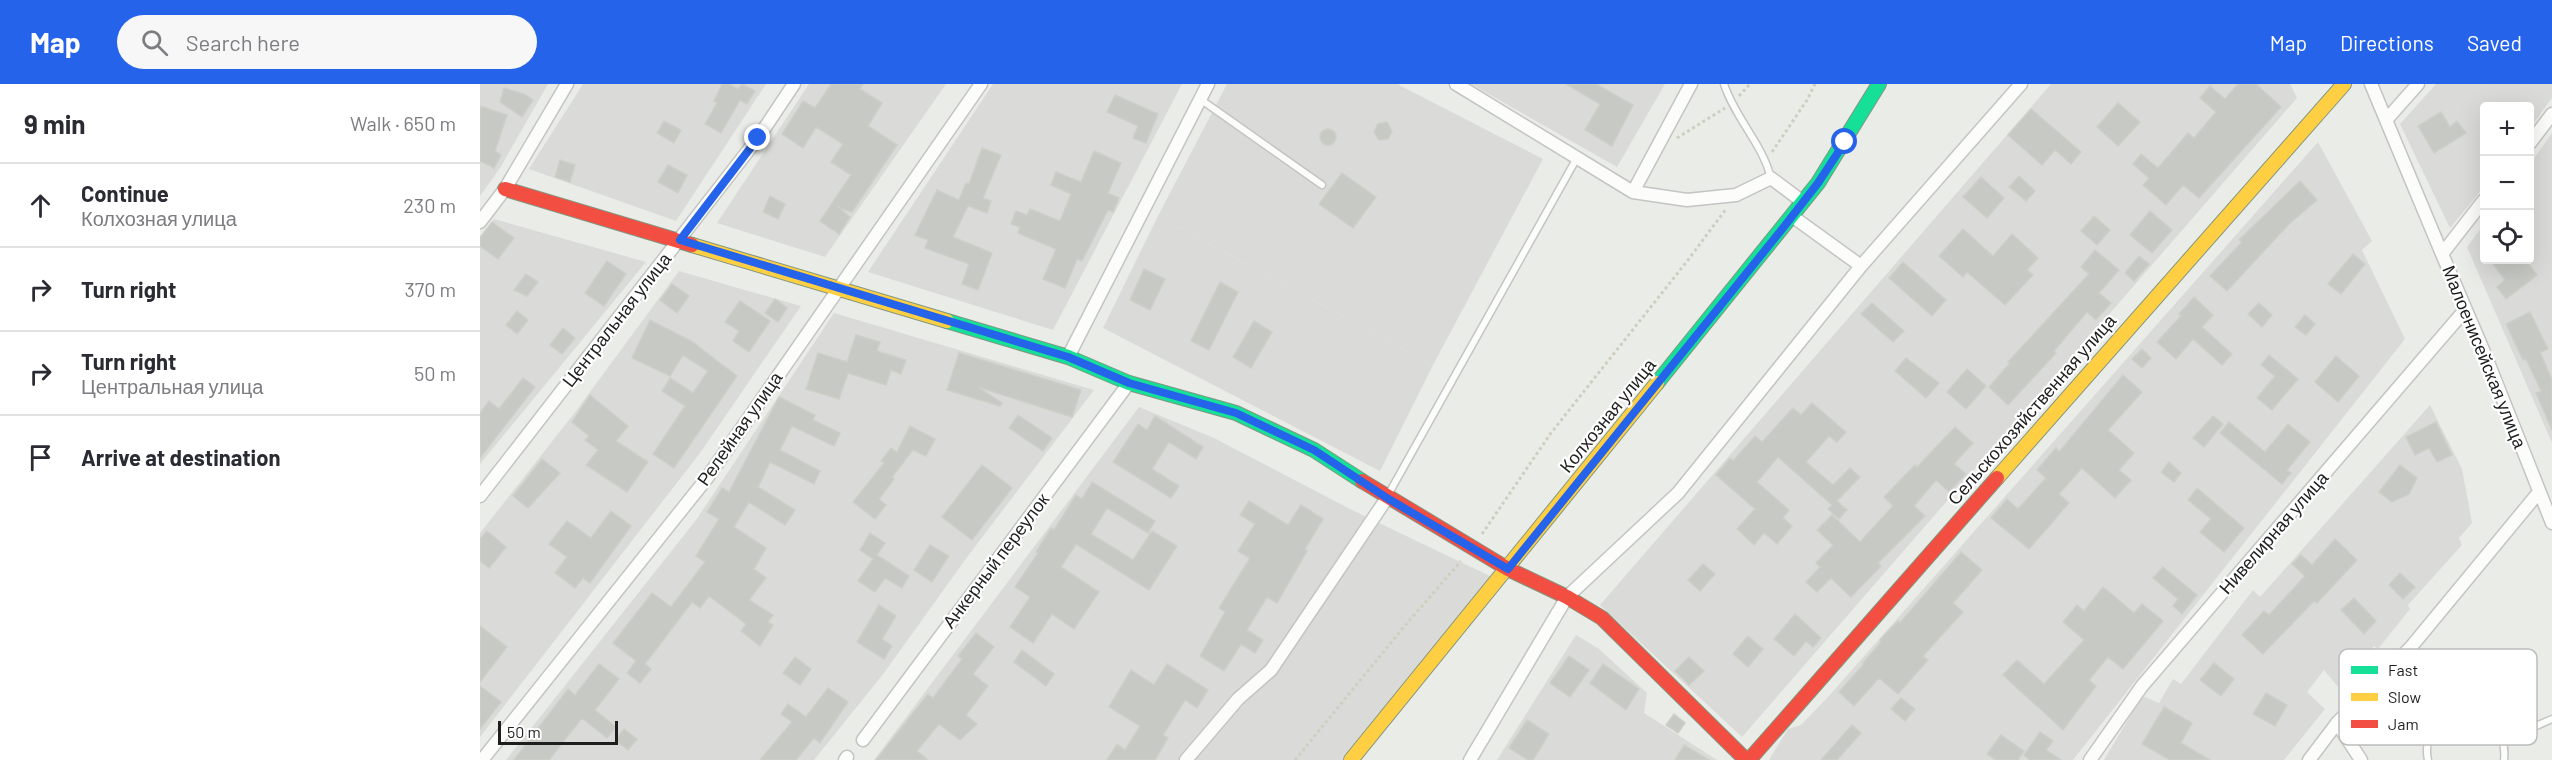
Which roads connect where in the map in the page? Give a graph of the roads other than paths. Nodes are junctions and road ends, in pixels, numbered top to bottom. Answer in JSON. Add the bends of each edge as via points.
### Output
{"nodes":[{"id":1,"x":567,"y":84,"type":"edge"},
{"id":2,"x":794,"y":84,"type":"edge"},
{"id":3,"x":981,"y":84,"type":"edge"},
{"id":4,"x":1208,"y":84,"type":"edge"},
{"id":5,"x":1456,"y":84,"type":"edge"},
{"id":6,"x":1691,"y":84,"type":"edge"},
{"id":7,"x":1724,"y":84,"type":"edge"},
{"id":8,"x":1879,"y":84,"type":"edge"},
{"id":9,"x":2021,"y":84,"type":"edge"},
{"id":10,"x":2344,"y":84,"type":"edge"},
{"id":11,"x":2371,"y":84,"type":"edge"},
{"id":12,"x":2418,"y":84,"type":"edge"},
{"id":13,"x":1200,"y":99,"type":"junction"},
{"id":14,"x":2552,"y":114,"type":"edge"},
{"id":15,"x":2387,"y":119,"type":"junction"},
{"id":16,"x":2534,"y":136,"type":"edge"},
{"id":17,"x":1578,"y":156,"type":"junction"},
{"id":18,"x":1771,"y":178,"type":"junction"},
{"id":19,"x":1322,"y":185,"type":"dead end"},
{"id":20,"x":505,"y":189,"type":"junction"},
{"id":21,"x":1633,"y":192,"type":"junction"},
{"id":22,"x":1803,"y":202,"type":"junction"},
{"id":23,"x":2480,"y":205,"type":"edge"},
{"id":24,"x":1792,"y":216,"type":"junction"},
{"id":25,"x":480,"y":222,"type":"edge"},
{"id":26,"x":680,"y":240,"type":"junction"},
{"id":27,"x":2442,"y":255,"type":"junction"},
{"id":28,"x":1860,"y":266,"type":"junction"},
{"id":29,"x":838,"y":287,"type":"junction"},
{"id":30,"x":2465,"y":310,"type":"junction"},
{"id":31,"x":1068,"y":357,"type":"junction"},
{"id":32,"x":1129,"y":383,"type":"junction"},
{"id":33,"x":2539,"y":492,"type":"junction"},
{"id":34,"x":480,"y":496,"type":"edge"},
{"id":35,"x":1387,"y":498,"type":"junction"},
{"id":36,"x":2552,"y":523,"type":"edge"},
{"id":37,"x":1508,"y":569,"type":"junction"},
{"id":38,"x":1567,"y":597,"type":"junction"},
{"id":39,"x":2409,"y":649,"type":"edge"},
{"id":40,"x":2552,"y":719,"type":"edge"},
{"id":41,"x":2337,"y":723,"type":"joint"},
{"id":42,"x":2339,"y":726,"type":"edge"},
{"id":43,"x":2537,"y":726,"type":"edge"},
{"id":44,"x":863,"y":740,"type":"dead end"},
{"id":45,"x":2351,"y":745,"type":"edge"},
{"id":46,"x":2429,"y":745,"type":"edge"},
{"id":47,"x":2502,"y":745,"type":"edge"},
{"id":48,"x":482,"y":760,"type":"edge"},
{"id":49,"x":1186,"y":760,"type":"edge"},
{"id":50,"x":1351,"y":760,"type":"edge"},
{"id":51,"x":1470,"y":760,"type":"edge"},
{"id":52,"x":1748,"y":760,"type":"edge"},
{"id":53,"x":2090,"y":760,"type":"edge"},
{"id":54,"x":2309,"y":760,"type":"edge"},
{"id":55,"x":2361,"y":760,"type":"edge"},
{"id":56,"x":2428,"y":760,"type":"edge"},
{"id":57,"x":2504,"y":760,"type":"edge"}],
"edges":[{"from":1,"to":20,"type":"street"},
{"from":2,"to":26,"type":"street","name":"Центральная улица"},
{"from":3,"to":29,"type":"street","name":"Релейная улица"},
{"from":4,"to":13,"type":"street"},
{"from":5,"to":17,"type":"street"},
{"from":6,"to":21,"type":"street"},
{"from":7,"to":18,"type":"lane","via":[[1766,159]]},
{"from":8,"to":22,"type":"street","name":"Колхозная улица"},
{"from":9,"to":28,"type":"street"},
{"from":10,"to":52,"type":"street","name":"Сельскохозяйственная улица"},
{"from":11,"to":15,"type":"street"},
{"from":12,"to":15,"type":"street"},
{"from":13,"to":19,"type":"lane"},
{"from":13,"to":31,"type":"street"},
{"from":14,"to":16,"type":"street"},
{"from":15,"to":27,"type":"street"},
{"from":17,"to":21,"type":"street"},
{"from":17,"to":35,"type":"lane"},
{"from":18,"to":21,"type":"street","via":[[1736,195],[1687,200]]},
{"from":18,"to":22,"type":"street"},
{"from":20,"to":25,"type":"street"},
{"from":20,"to":26,"type":"street"},
{"from":22,"to":24,"type":"street","name":"Колхозная улица"},
{"from":23,"to":27,"type":"street","name":"Малоенисейская улица"},
{"from":24,"to":28,"type":"street"},
{"from":24,"to":37,"type":"street","name":"Колхозная улица"},
{"from":26,"to":29,"type":"street"},
{"from":26,"to":34,"type":"street","name":"Центральная улица"},
{"from":27,"to":30,"type":"street","name":"Малоенисейская улица"},
{"from":28,"to":38,"type":"street","via":[[1678,493]]},
{"from":29,"to":31,"type":"street"},
{"from":29,"to":48,"type":"street","name":"Релейная улица","via":[[707,478]]},
{"from":30,"to":33,"type":"street","name":"Малоенисейская улица"},
{"from":30,"to":53,"type":"street","name":"Нивелирная улица","via":[[2142,686]]},
{"from":31,"to":32,"type":"street"},
{"from":32,"to":35,"type":"street","via":[[1236,413],[1314,450]]},
{"from":32,"to":44,"type":"street","name":"Анкерный переулок"},
{"from":33,"to":36,"type":"street","name":"Малоенисейская улица"},
{"from":33,"to":39,"type":"street"},
{"from":35,"to":37,"type":"street"},
{"from":35,"to":49,"type":"street","via":[[1272,670],[1238,699]]},
{"from":37,"to":38,"type":"street"},
{"from":37,"to":50,"type":"street","name":"Колхозная улица"},
{"from":38,"to":51,"type":"street"},
{"from":38,"to":52,"type":"street","via":[[1602,618]]},
{"from":40,"to":43,"type":"lane"},
{"from":41,"to":42,"type":"street"},
{"from":41,"to":54,"type":"street"},
{"from":45,"to":55,"type":"street"},
{"from":46,"to":56,"type":"lane"},
{"from":47,"to":57,"type":"lane"}]}
